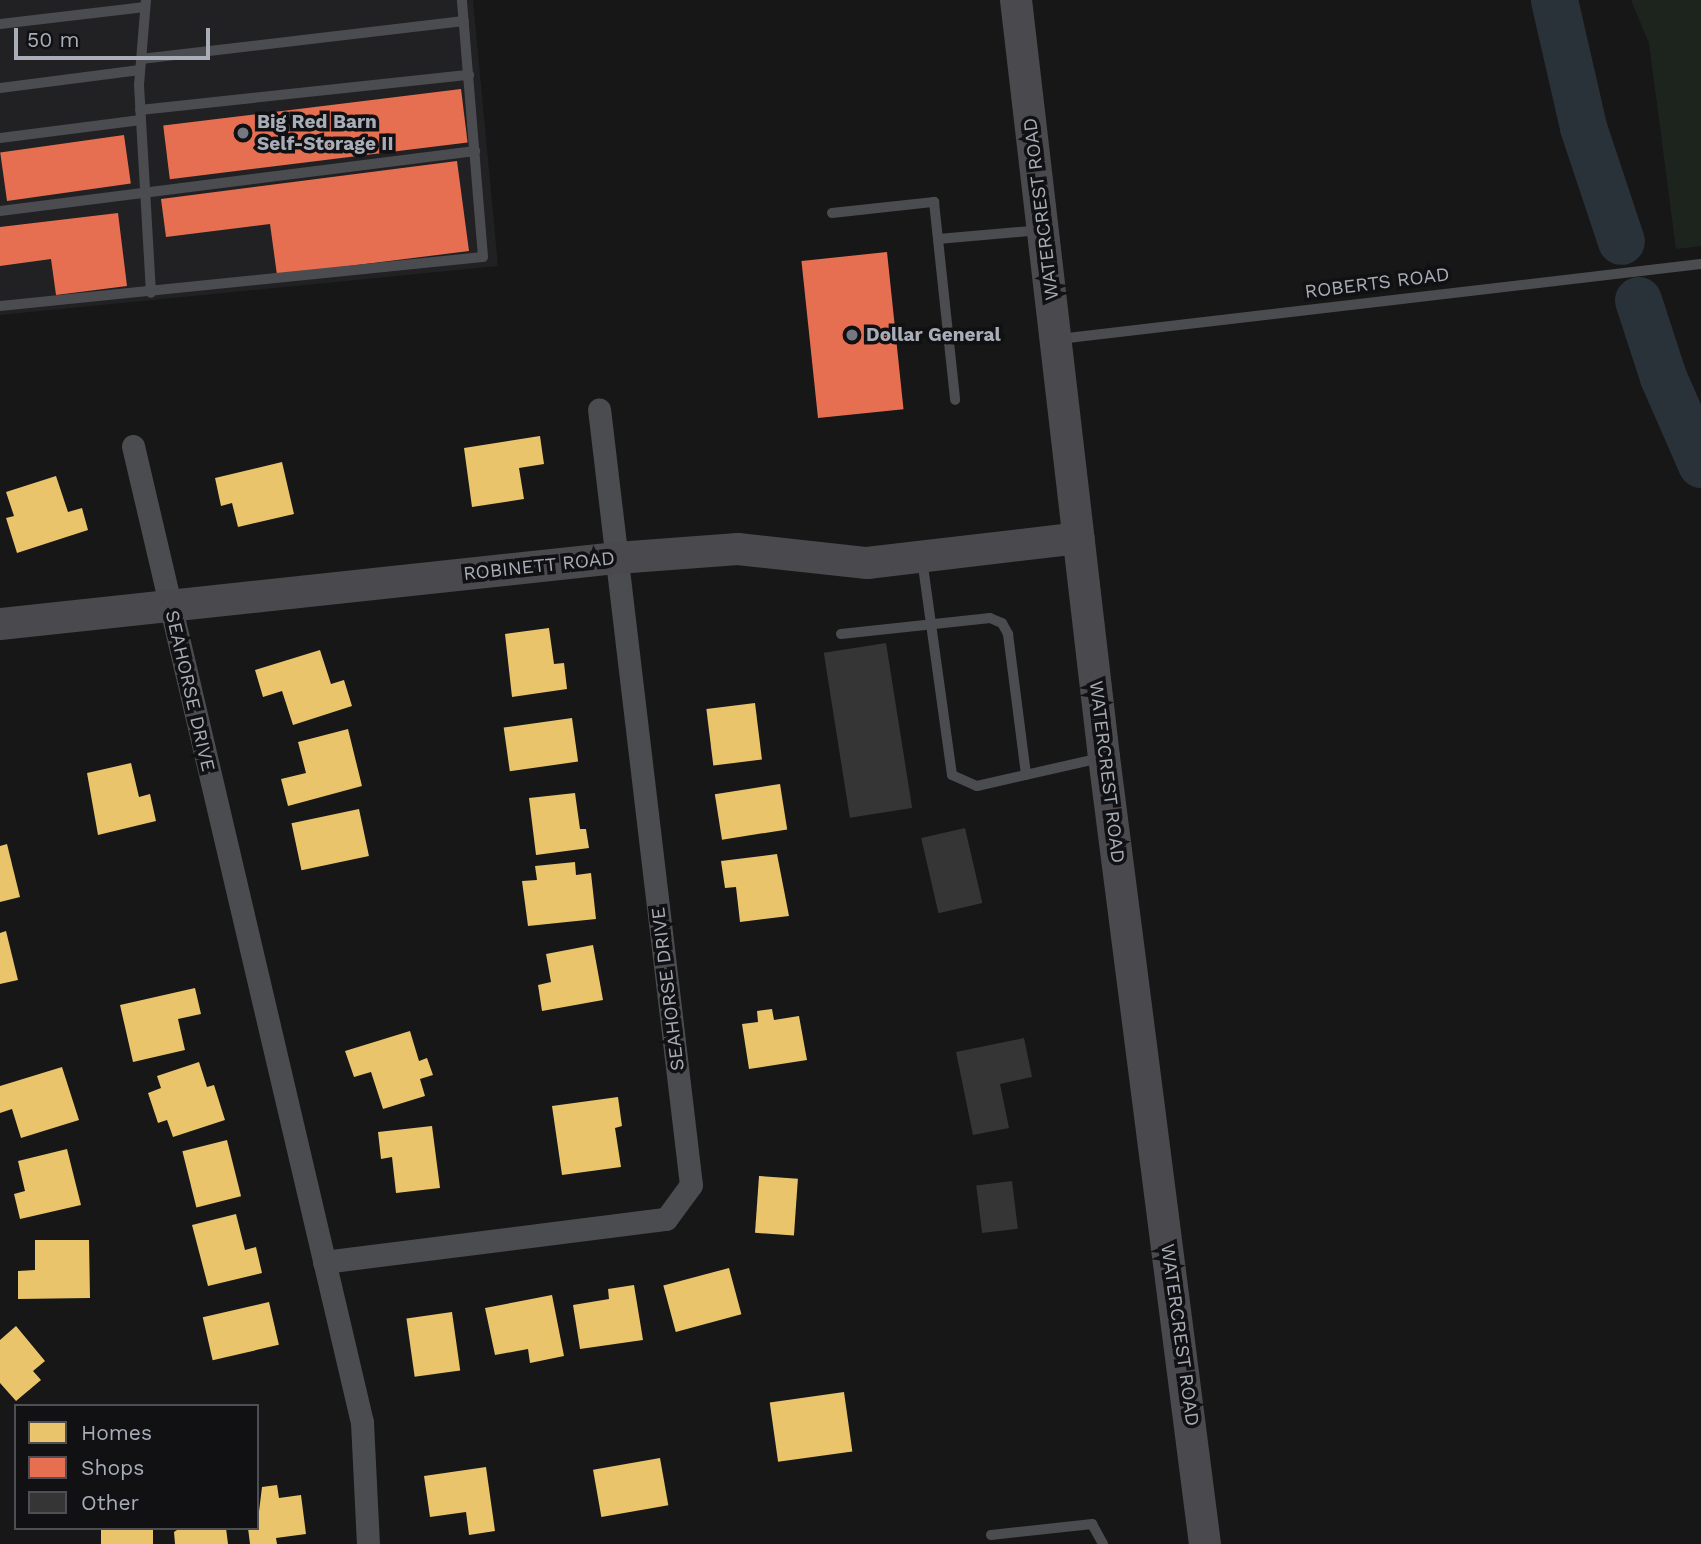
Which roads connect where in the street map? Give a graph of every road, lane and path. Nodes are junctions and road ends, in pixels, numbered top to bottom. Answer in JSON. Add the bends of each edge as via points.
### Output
{"nodes":[{"id":1,"x":462,"y":0,"type":"edge"},
{"id":2,"x":1016,"y":0,"type":"edge"},
{"id":3,"x":146,"y":4,"type":"edge"},
{"id":4,"x":464,"y":21,"type":"junction"},
{"id":5,"x":0,"y":24,"type":"edge"},
{"id":6,"x":141,"y":64,"type":"junction"},
{"id":7,"x":469,"y":75,"type":"junction"},
{"id":8,"x":0,"y":88,"type":"edge"},
{"id":9,"x":141,"y":115,"type":"junction"},
{"id":10,"x":0,"y":138,"type":"edge"},
{"id":11,"x":475,"y":151,"type":"junction"},
{"id":12,"x":146,"y":191,"type":"junction"},
{"id":13,"x":0,"y":211,"type":"edge"},
{"id":14,"x":832,"y":213,"type":"dead end"},
{"id":15,"x":1044,"y":229,"type":"junction"},
{"id":16,"x":938,"y":239,"type":"junction"},
{"id":17,"x":1701,"y":264,"type":"edge"},
{"id":18,"x":151,"y":293,"type":"junction"},
{"id":19,"x":0,"y":306,"type":"edge"},
{"id":20,"x":1057,"y":339,"type":"junction"},
{"id":21,"x":955,"y":400,"type":"dead end"},
{"id":22,"x":598,"y":409,"type":"dead end"},
{"id":23,"x":133,"y":446,"type":"dead end"},
{"id":24,"x":1079,"y":538,"type":"junction"},
{"id":25,"x":922,"y":556,"type":"junction"},
{"id":26,"x":617,"y":558,"type":"junction"},
{"id":27,"x":169,"y":604,"type":"junction"},
{"id":28,"x":0,"y":624,"type":"edge"},
{"id":29,"x":931,"y":624,"type":"junction"},
{"id":30,"x":841,"y":634,"type":"dead end"},
{"id":31,"x":1104,"y":757,"type":"junction"},
{"id":32,"x":1026,"y":775,"type":"junction"},
{"id":33,"x":324,"y":1262,"type":"junction"},
{"id":34,"x":991,"y":1535,"type":"dead end"},
{"id":35,"x":368,"y":1544,"type":"edge"},
{"id":36,"x":1103,"y":1544,"type":"edge"},
{"id":37,"x":1205,"y":1544,"type":"edge"}],
"edges":[{"from":1,"to":4,"type":"lane"},
{"from":2,"to":15,"type":"street","name":"WATERCREST ROAD"},
{"from":3,"to":5,"type":"lane"},
{"from":3,"to":6,"type":"lane"},
{"from":4,"to":6,"type":"lane"},
{"from":4,"to":7,"type":"lane"},
{"from":6,"to":8,"type":"lane"},
{"from":6,"to":9,"type":"lane"},
{"from":7,"to":9,"type":"lane"},
{"from":7,"to":11,"type":"lane"},
{"from":9,"to":10,"type":"lane"},
{"from":9,"to":12,"type":"lane"},
{"from":11,"to":12,"type":"lane"},
{"from":11,"to":18,"type":"lane","via":[[484,257]]},
{"from":12,"to":13,"type":"lane"},
{"from":12,"to":18,"type":"lane"},
{"from":14,"to":16,"type":"lane","via":[[934,202]]},
{"from":15,"to":16,"type":"lane"},
{"from":15,"to":20,"type":"street","name":"WATERCREST ROAD"},
{"from":16,"to":21,"type":"lane"},
{"from":17,"to":20,"type":"lane","name":"ROBERTS ROAD"},
{"from":18,"to":19,"type":"lane"},
{"from":20,"to":24,"type":"street","name":"WATERCREST ROAD"},
{"from":22,"to":26,"type":"street","name":"SEAHORSE DRIVE"},
{"from":23,"to":27,"type":"street","name":"SEAHORSE DRIVE"},
{"from":24,"to":25,"type":"street","name":"ROBINETT ROAD"},
{"from":24,"to":31,"type":"street","name":"WATERCREST ROAD"},
{"from":25,"to":26,"type":"street","name":"ROBINETT ROAD","via":[[867,563],[738,549]]},
{"from":25,"to":29,"type":"lane"},
{"from":26,"to":27,"type":"street","name":"ROBINETT ROAD"},
{"from":26,"to":33,"type":"street","name":"SEAHORSE DRIVE","via":[[691,1185],[666,1219]]},
{"from":27,"to":28,"type":"street","name":"ROBINETT ROAD"},
{"from":27,"to":33,"type":"street","name":"SEAHORSE DRIVE"},
{"from":29,"to":30,"type":"lane"},
{"from":29,"to":32,"type":"lane","via":[[990,618],[1002,623],[1008,634]]},
{"from":29,"to":32,"type":"lane","via":[[952,775],[977,786]]},
{"from":31,"to":32,"type":"lane"},
{"from":31,"to":37,"type":"street","name":"WATERCREST ROAD"},
{"from":33,"to":35,"type":"street","name":"SEAHORSE DRIVE","via":[[362,1422]]},
{"from":34,"to":36,"type":"lane","via":[[1092,1524]]}]}
